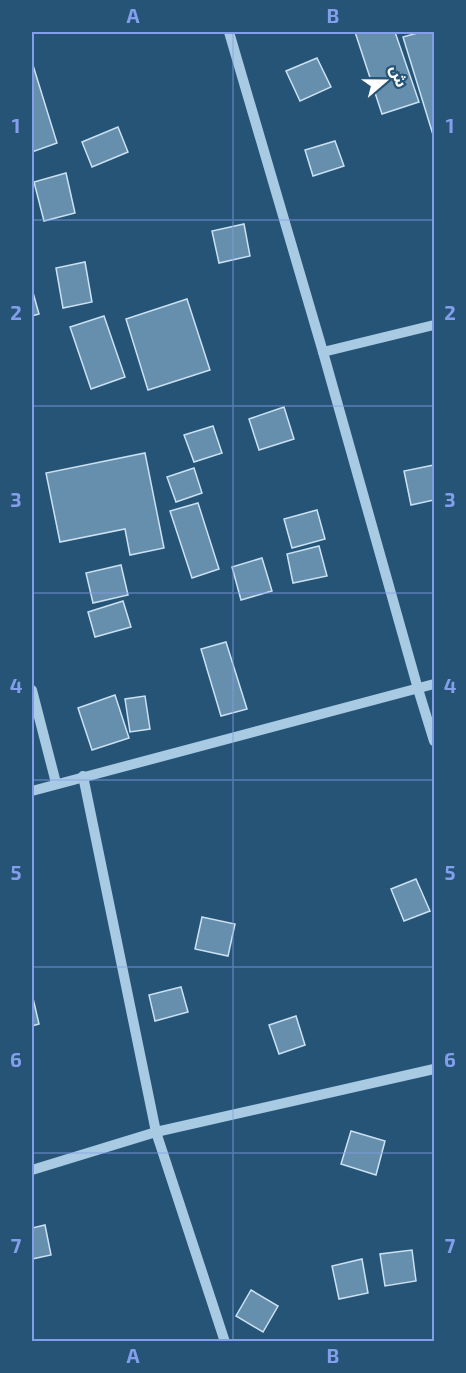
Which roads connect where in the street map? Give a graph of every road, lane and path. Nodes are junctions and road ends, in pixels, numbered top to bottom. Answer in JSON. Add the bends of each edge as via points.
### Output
{"nodes":[{"id":1,"x":229,"y":32,"type":"edge"},
{"id":2,"x":435,"y":325,"type":"edge"},
{"id":3,"x":323,"y":352,"type":"junction"},
{"id":4,"x":435,"y":684,"type":"edge"},
{"id":5,"x":418,"y":688,"type":"junction"},
{"id":6,"x":32,"y":690,"type":"edge"},
{"id":7,"x":435,"y":741,"type":"edge"},
{"id":8,"x":83,"y":776,"type":"junction"},
{"id":9,"x":56,"y":783,"type":"junction"},
{"id":10,"x":32,"y":791,"type":"edge"},
{"id":11,"x":435,"y":1069,"type":"edge"},
{"id":12,"x":156,"y":1132,"type":"junction"},
{"id":13,"x":32,"y":1170,"type":"edge"},
{"id":14,"x":225,"y":1341,"type":"edge"}],
"edges":[{"from":1,"to":3,"type":"street"},
{"from":2,"to":3,"type":"street"},
{"from":3,"to":5,"type":"street"},
{"from":4,"to":5,"type":"street"},
{"from":5,"to":7,"type":"street"},
{"from":5,"to":8,"type":"street"},
{"from":6,"to":9,"type":"street"},
{"from":8,"to":9,"type":"street"},
{"from":8,"to":12,"type":"street"},
{"from":9,"to":10,"type":"street"},
{"from":11,"to":12,"type":"street"},
{"from":12,"to":13,"type":"street"},
{"from":12,"to":14,"type":"street"}]}
